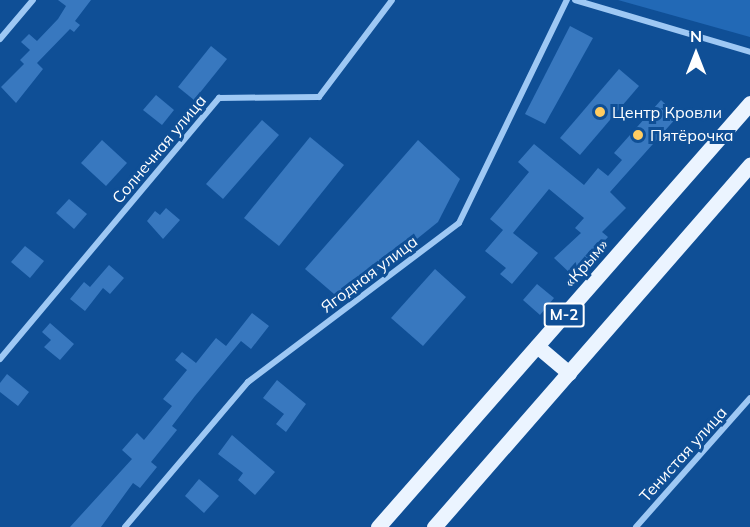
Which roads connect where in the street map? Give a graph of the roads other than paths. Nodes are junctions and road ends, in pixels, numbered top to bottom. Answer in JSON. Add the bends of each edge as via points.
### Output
{"nodes":[{"id":1,"x":33,"y":0,"type":"edge"},
{"id":2,"x":392,"y":0,"type":"edge"},
{"id":3,"x":567,"y":0,"type":"edge"},
{"id":4,"x":575,"y":0,"type":"edge"},
{"id":5,"x":0,"y":39,"type":"edge"},
{"id":6,"x":750,"y":52,"type":"edge"},
{"id":7,"x":750,"y":103,"type":"edge"},
{"id":8,"x":750,"y":165,"type":"edge"},
{"id":9,"x":537,"y":346,"type":"junction"},
{"id":10,"x":0,"y":359,"type":"edge"},
{"id":11,"x":569,"y":373,"type":"junction"},
{"id":12,"x":750,"y":398,"type":"edge"},
{"id":13,"x":125,"y":527,"type":"edge"},
{"id":14,"x":378,"y":527,"type":"edge"},
{"id":15,"x":434,"y":527,"type":"edge"},
{"id":16,"x":636,"y":527,"type":"edge"}],
"edges":[{"from":1,"to":5,"type":"street"},
{"from":2,"to":10,"type":"street","name":"Солнечная улица","via":[[319,97],[219,98]]},
{"from":3,"to":13,"type":"street","name":"Ягодная улица","via":[[459,223],[248,382]]},
{"from":4,"to":6,"type":"street"},
{"from":7,"to":9,"type":"main road","name":"«Крым»","number":"М-2"},
{"from":8,"to":11,"type":"main road","number":"М-2"},
{"from":9,"to":11,"type":"main road"},
{"from":9,"to":14,"type":"main road","name":"«Крым»","number":"М-2"},
{"from":11,"to":15,"type":"main road","number":"М-2"},
{"from":12,"to":16,"type":"street","name":"Тенистая улица"}]}
